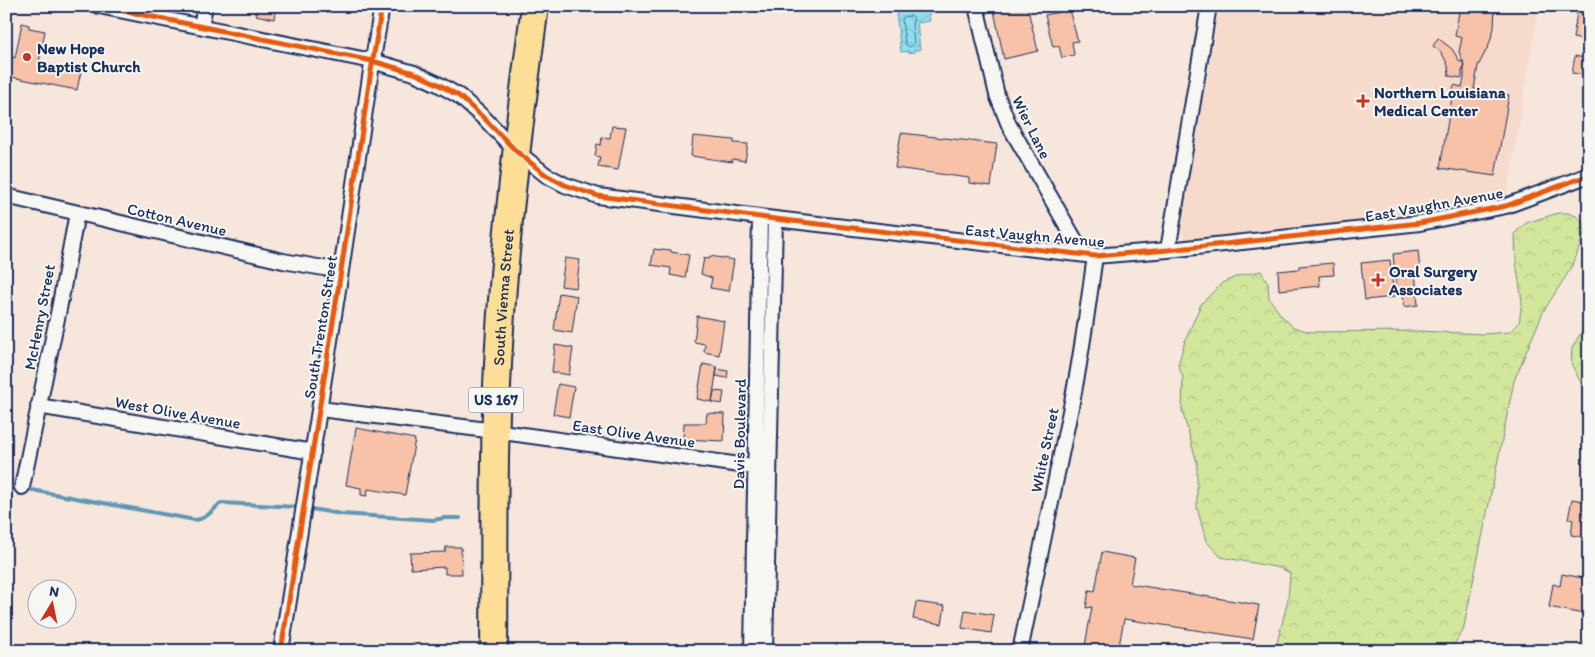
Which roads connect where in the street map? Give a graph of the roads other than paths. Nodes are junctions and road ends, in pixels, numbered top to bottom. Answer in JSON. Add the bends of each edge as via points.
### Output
{"nodes":[{"id":1,"x":99,"y":6,"type":"edge"},
{"id":2,"x":205,"y":6,"type":"edge"},
{"id":3,"x":382,"y":6,"type":"edge"},
{"id":4,"x":535,"y":6,"type":"edge"},
{"id":5,"x":976,"y":6,"type":"edge"},
{"id":6,"x":1209,"y":6,"type":"edge"},
{"id":7,"x":202,"y":26,"type":"junction"},
{"id":8,"x":372,"y":61,"type":"junction"},
{"id":9,"x":516,"y":150,"type":"junction"},
{"id":10,"x":1589,"y":175,"type":"edge"},
{"id":11,"x":6,"y":196,"type":"edge"},
{"id":12,"x":77,"y":213,"type":"junction"},
{"id":13,"x":760,"y":217,"type":"junction"},
{"id":14,"x":775,"y":219,"type":"junction"},
{"id":15,"x":1168,"y":250,"type":"junction"},
{"id":16,"x":1089,"y":255,"type":"junction"},
{"id":17,"x":341,"y":270,"type":"junction"},
{"id":18,"x":38,"y":406,"type":"junction"},
{"id":19,"x":320,"y":409,"type":"junction"},
{"id":20,"x":495,"y":431,"type":"junction"},
{"id":21,"x":313,"y":452,"type":"junction"},
{"id":22,"x":762,"y":468,"type":"junction"},
{"id":23,"x":22,"y":487,"type":"dead end"},
{"id":24,"x":281,"y":651,"type":"edge"},
{"id":25,"x":494,"y":651,"type":"edge"},
{"id":26,"x":752,"y":651,"type":"edge"},
{"id":27,"x":765,"y":651,"type":"edge"},
{"id":28,"x":1020,"y":651,"type":"edge"}],
"edges":[{"from":1,"to":7,"type":"street","name":"East Vaughn Avenue"},
{"from":2,"to":7,"type":"street"},
{"from":3,"to":8,"type":"street","name":"South Trenton Street"},
{"from":4,"to":9,"type":"highway","name":"South Vienna Street","number":"US 167"},
{"from":5,"to":16,"type":"street","name":"Wier Lane","via":[[997,95],[1009,125]]},
{"from":6,"to":15,"type":"street"},
{"from":7,"to":8,"type":"street","name":"East Vaughn Avenue"},
{"from":8,"to":9,"type":"street","name":"East Vaughn Avenue","via":[[414,74],[459,96]]},
{"from":8,"to":17,"type":"street","name":"South Trenton Street"},
{"from":9,"to":13,"type":"street","name":"East Vaughn Avenue","via":[[552,178],[598,196]]},
{"from":9,"to":20,"type":"highway","name":"South Vienna Street","number":"US 167","via":[[504,270]]},
{"from":10,"to":15,"type":"street","name":"East Vaughn Avenue","via":[[1506,206],[1428,222]]},
{"from":11,"to":12,"type":"street","name":"Cotton Avenue"},
{"from":12,"to":17,"type":"street","name":"Cotton Avenue","via":[[282,261]]},
{"from":12,"to":18,"type":"street","name":"McHenry Street"},
{"from":13,"to":14,"type":"street","name":"East Vaughn Avenue"},
{"from":13,"to":22,"type":"street","name":"Davis Boulevard"},
{"from":14,"to":16,"type":"street","name":"East Vaughn Avenue"},
{"from":14,"to":22,"type":"street","name":"Davis Boulevard"},
{"from":15,"to":16,"type":"street","name":"East Vaughn Avenue"},
{"from":16,"to":28,"type":"street","name":"White Street","via":[[1085,328],[1073,401]]},
{"from":17,"to":19,"type":"street","name":"South Trenton Street"},
{"from":18,"to":21,"type":"street","name":"West Olive Avenue"},
{"from":18,"to":23,"type":"street","name":"McHenry Street"},
{"from":19,"to":20,"type":"street"},
{"from":19,"to":21,"type":"street","name":"South Trenton Street"},
{"from":20,"to":22,"type":"street","name":"East Olive Avenue"},
{"from":20,"to":25,"type":"highway","name":"South Vienna Street","number":"US 167"},
{"from":21,"to":24,"type":"street","name":"South Trenton Street"},
{"from":22,"to":26,"type":"street","name":"Davis Boulevard"},
{"from":22,"to":27,"type":"street","name":"Davis Boulevard"}]}
